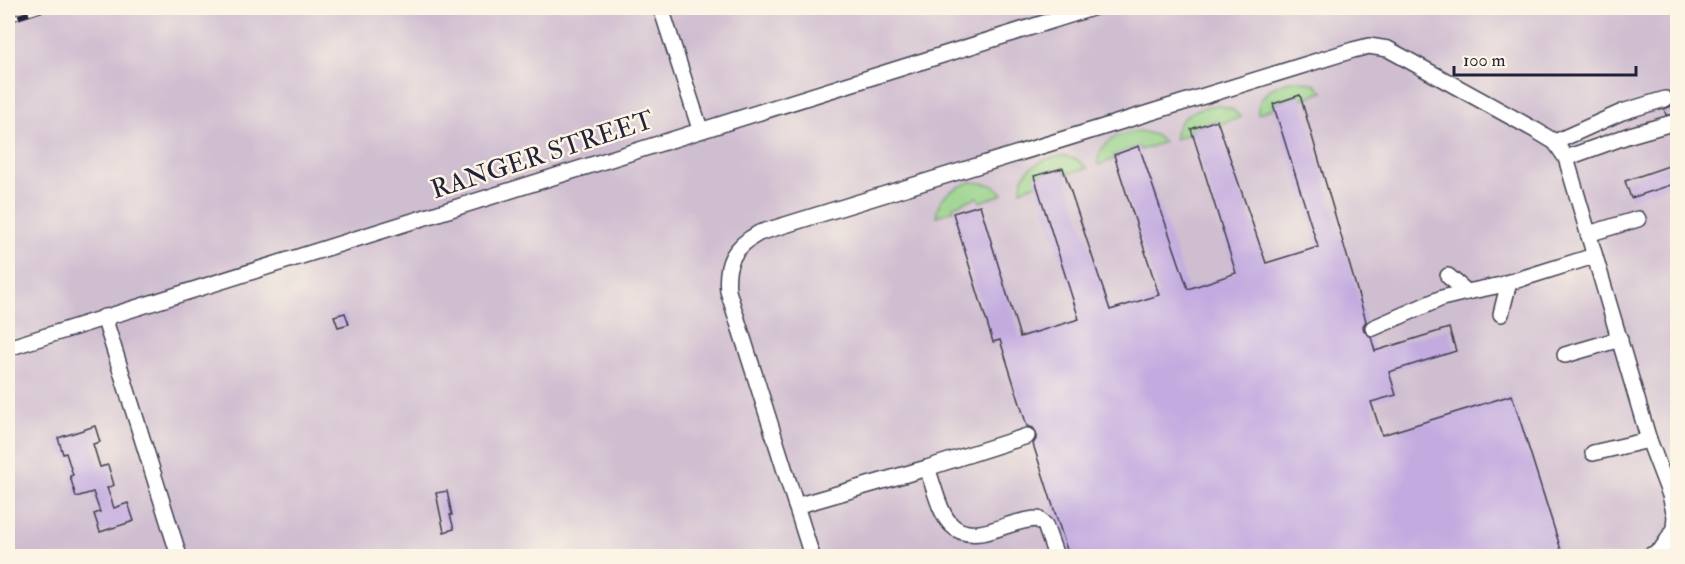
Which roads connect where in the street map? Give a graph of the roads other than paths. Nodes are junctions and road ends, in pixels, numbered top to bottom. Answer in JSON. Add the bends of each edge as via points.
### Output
{"nodes":[{"id":1,"x":661,"y":8,"type":"edge"},
{"id":2,"x":1092,"y":8,"type":"edge"},
{"id":3,"x":1054,"y":13,"type":"edge"},
{"id":4,"x":1665,"y":99,"type":"tunnel mouth"},
{"id":5,"x":1622,"y":112,"type":"junction"},
{"id":6,"x":1672,"y":123,"type":"dead end"},
{"id":7,"x":700,"y":129,"type":"junction"},
{"id":8,"x":1630,"y":135,"type":"junction"},
{"id":9,"x":1555,"y":142,"type":"junction"},
{"id":10,"x":1566,"y":158,"type":"junction"},
{"id":11,"x":1638,"y":219,"type":"dead end"},
{"id":12,"x":1587,"y":234,"type":"junction"},
{"id":13,"x":1594,"y":256,"type":"junction"},
{"id":14,"x":1448,"y":276,"type":"dead end"},
{"id":15,"x":1509,"y":282,"type":"junction"},
{"id":16,"x":1467,"y":292,"type":"junction"},
{"id":17,"x":1501,"y":314,"type":"dead end"},
{"id":18,"x":104,"y":317,"type":"junction"},
{"id":19,"x":1373,"y":328,"type":"dead end"},
{"id":20,"x":1620,"y":339,"type":"junction"},
{"id":21,"x":8,"y":348,"type":"edge"},
{"id":22,"x":1565,"y":354,"type":"dead end"},
{"id":23,"x":1027,"y":436,"type":"dead end"},
{"id":24,"x":1649,"y":440,"type":"junction"},
{"id":25,"x":1593,"y":453,"type":"dead end"},
{"id":26,"x":927,"y":468,"type":"junction"},
{"id":27,"x":796,"y":506,"type":"junction"},
{"id":28,"x":179,"y":556,"type":"edge"},
{"id":29,"x":812,"y":556,"type":"edge"},
{"id":30,"x":1056,"y":556,"type":"edge"},
{"id":31,"x":1649,"y":556,"type":"edge"}],
"edges":[{"from":1,"to":7,"type":"lane"},
{"from":2,"to":3,"type":"lane","name":"RANGER STREET"},
{"from":3,"to":7,"type":"lane","name":"RANGER STREET"},
{"from":4,"to":5,"type":"lane"},
{"from":5,"to":8,"type":"lane"},
{"from":5,"to":9,"type":"lane"},
{"from":6,"to":8,"type":"lane"},
{"from":7,"to":18,"type":"lane","name":"RANGER STREET"},
{"from":8,"to":10,"type":"lane"},
{"from":9,"to":10,"type":"lane"},
{"from":9,"to":27,"type":"lane","via":[[1388,49],[1369,46],[759,233],[736,250],[726,277]]},
{"from":10,"to":12,"type":"lane"},
{"from":11,"to":12,"type":"lane"},
{"from":12,"to":13,"type":"lane"},
{"from":13,"to":15,"type":"lane"},
{"from":13,"to":20,"type":"lane"},
{"from":14,"to":16,"type":"lane"},
{"from":15,"to":16,"type":"lane"},
{"from":15,"to":17,"type":"lane"},
{"from":16,"to":19,"type":"lane","via":[[1442,298]]},
{"from":18,"to":21,"type":"lane","name":"RANGER STREET"},
{"from":18,"to":28,"type":"lane"},
{"from":20,"to":22,"type":"lane"},
{"from":20,"to":24,"type":"lane"},
{"from":23,"to":26,"type":"lane"},
{"from":24,"to":25,"type":"lane"},
{"from":24,"to":31,"type":"lane","via":[[1675,516],[1667,541],[1660,551]]},
{"from":26,"to":27,"type":"lane"},
{"from":26,"to":30,"type":"lane","via":[[946,519],[957,531],[985,533],[1038,519]]},
{"from":27,"to":29,"type":"lane"}]}
